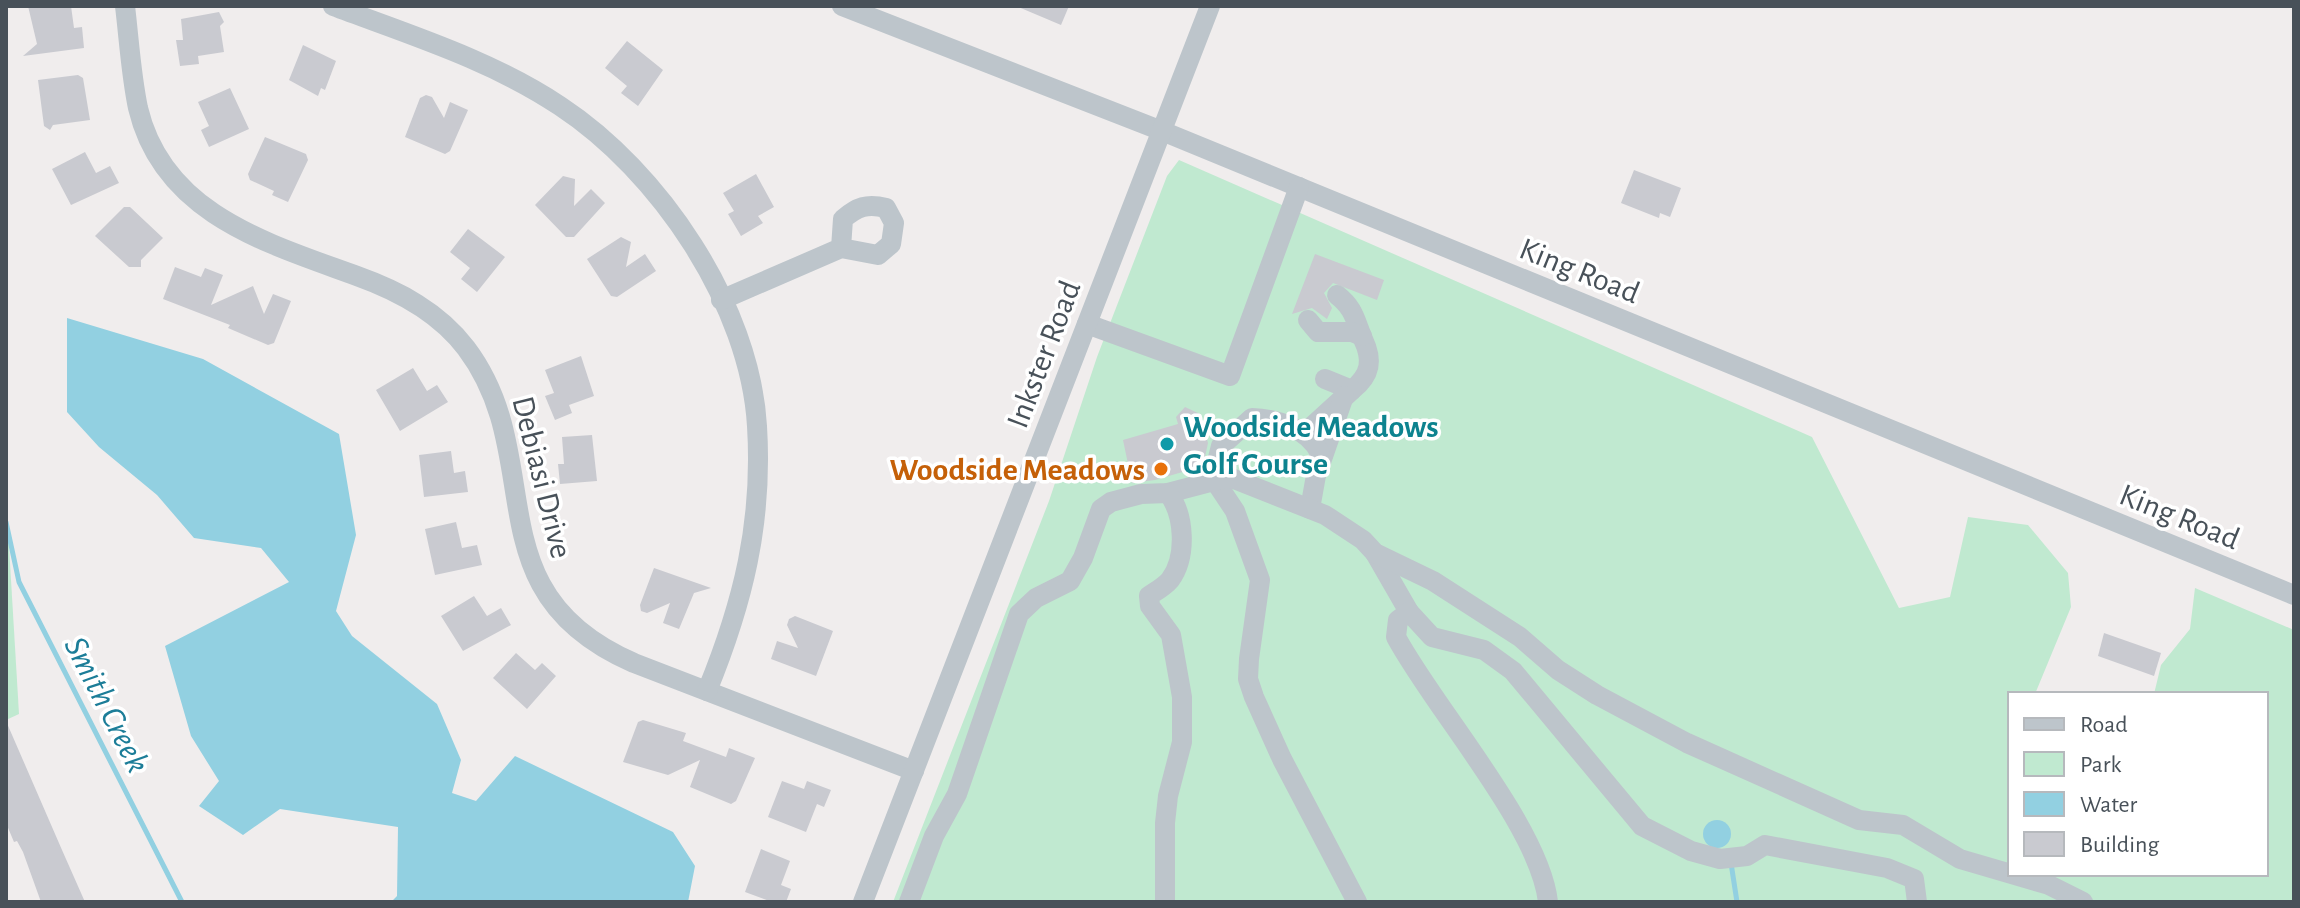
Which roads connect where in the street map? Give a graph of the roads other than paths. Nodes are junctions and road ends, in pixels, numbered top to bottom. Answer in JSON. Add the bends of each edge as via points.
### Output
{"nodes":[{"id":1,"x":125,"y":6,"type":"edge"},
{"id":2,"x":333,"y":6,"type":"edge"},
{"id":3,"x":842,"y":6,"type":"edge"},
{"id":4,"x":1210,"y":6,"type":"edge"},
{"id":5,"x":1162,"y":131,"type":"junction"},
{"id":6,"x":1299,"y":187,"type":"junction"},
{"id":7,"x":841,"y":248,"type":"dead end"},
{"id":8,"x":1337,"y":295,"type":"dead end"},
{"id":9,"x":721,"y":300,"type":"junction"},
{"id":10,"x":1308,"y":320,"type":"dead end"},
{"id":11,"x":1087,"y":324,"type":"junction"},
{"id":12,"x":1362,"y":336,"type":"junction"},
{"id":13,"x":1325,"y":379,"type":"dead end"},
{"id":14,"x":1348,"y":393,"type":"junction"},
{"id":15,"x":1306,"y":432,"type":"junction"},
{"id":16,"x":1320,"y":465,"type":"junction"},
{"id":17,"x":1213,"y":478,"type":"junction"},
{"id":18,"x":1168,"y":493,"type":"junction"},
{"id":19,"x":1310,"y":509,"type":"junction"},
{"id":20,"x":1375,"y":553,"type":"junction"},
{"id":21,"x":2294,"y":595,"type":"edge"},
{"id":22,"x":1409,"y":612,"type":"junction"},
{"id":23,"x":707,"y":691,"type":"junction"},
{"id":24,"x":914,"y":771,"type":"junction"},
{"id":25,"x":2008,"y":873,"type":"edge"},
{"id":26,"x":2018,"y":876,"type":"edge"},
{"id":27,"x":863,"y":902,"type":"edge"},
{"id":28,"x":909,"y":902,"type":"edge"},
{"id":29,"x":1165,"y":902,"type":"edge"},
{"id":30,"x":1357,"y":902,"type":"edge"},
{"id":31,"x":1548,"y":902,"type":"edge"},
{"id":32,"x":1917,"y":902,"type":"edge"},
{"id":33,"x":2083,"y":902,"type":"edge"}],
"edges":[{"from":1,"to":23,"type":"street","name":"Debiasi Drive","via":[[144,127],[155,153],[184,191],[233,228],[382,285],[434,315],[465,346],[492,392],[520,533],[547,597],[597,645]]},
{"from":2,"to":9,"type":"street","via":[[501,73],[591,129],[657,194],[700,254]]},
{"from":3,"to":5,"type":"street","name":"King Road"},
{"from":4,"to":5,"type":"street","name":"Inkster Road"},
{"from":5,"to":6,"type":"street","name":"King Road"},
{"from":5,"to":11,"type":"street","name":"Inkster Road"},
{"from":6,"to":11,"type":"street","via":[[1230,376]]},
{"from":6,"to":21,"type":"street","name":"King Road"},
{"from":7,"to":9,"type":"street"},
{"from":8,"to":12,"type":"street","via":[[1350,305]]},
{"from":9,"to":23,"type":"street","via":[[746,365],[757,424],[756,495],[738,611]]},
{"from":10,"to":12,"type":"street","via":[[1318,332]]},
{"from":11,"to":24,"type":"street","name":"Inkster Road"},
{"from":12,"to":14,"type":"street","via":[[1371,358],[1363,381]]},
{"from":13,"to":14,"type":"street"},
{"from":14,"to":15,"type":"street"},
{"from":14,"to":16,"type":"street"},
{"from":15,"to":16,"type":"street","via":[[1320,453]]},
{"from":15,"to":17,"type":"street","via":[[1252,418],[1221,446]]},
{"from":16,"to":19,"type":"street"},
{"from":17,"to":18,"type":"street"},
{"from":17,"to":19,"type":"street","via":[[1229,477]]},
{"from":17,"to":30,"type":"street","via":[[1235,511],[1260,580],[1249,659],[1254,697]]},
{"from":18,"to":28,"type":"street","via":[[1141,494],[1101,509],[1070,581],[1036,598],[1019,614],[957,794]]},
{"from":18,"to":29,"type":"street","via":[[1178,506],[1181,552],[1177,568],[1149,596],[1150,606],[1171,635],[1182,697],[1182,742],[1165,823]]},
{"from":19,"to":20,"type":"street","via":[[1347,529]]},
{"from":20,"to":22,"type":"street"},
{"from":20,"to":25,"type":"street","via":[[1445,589],[1597,695],[1687,743],[1859,820],[1903,825],[1960,859]]},
{"from":22,"to":31,"type":"street","via":[[1398,620],[1396,637],[1510,814],[1543,878]]},
{"from":22,"to":32,"type":"street","via":[[1432,637],[1484,650],[1513,671],[1629,815],[1656,835],[1720,859],[1747,856],[1765,845],[1887,868],[1914,879]]},
{"from":23,"to":24,"type":"street","name":"Debiasi Drive"},
{"from":24,"to":27,"type":"street","name":"Inkster Road"},
{"from":26,"to":33,"type":"street"}]}
